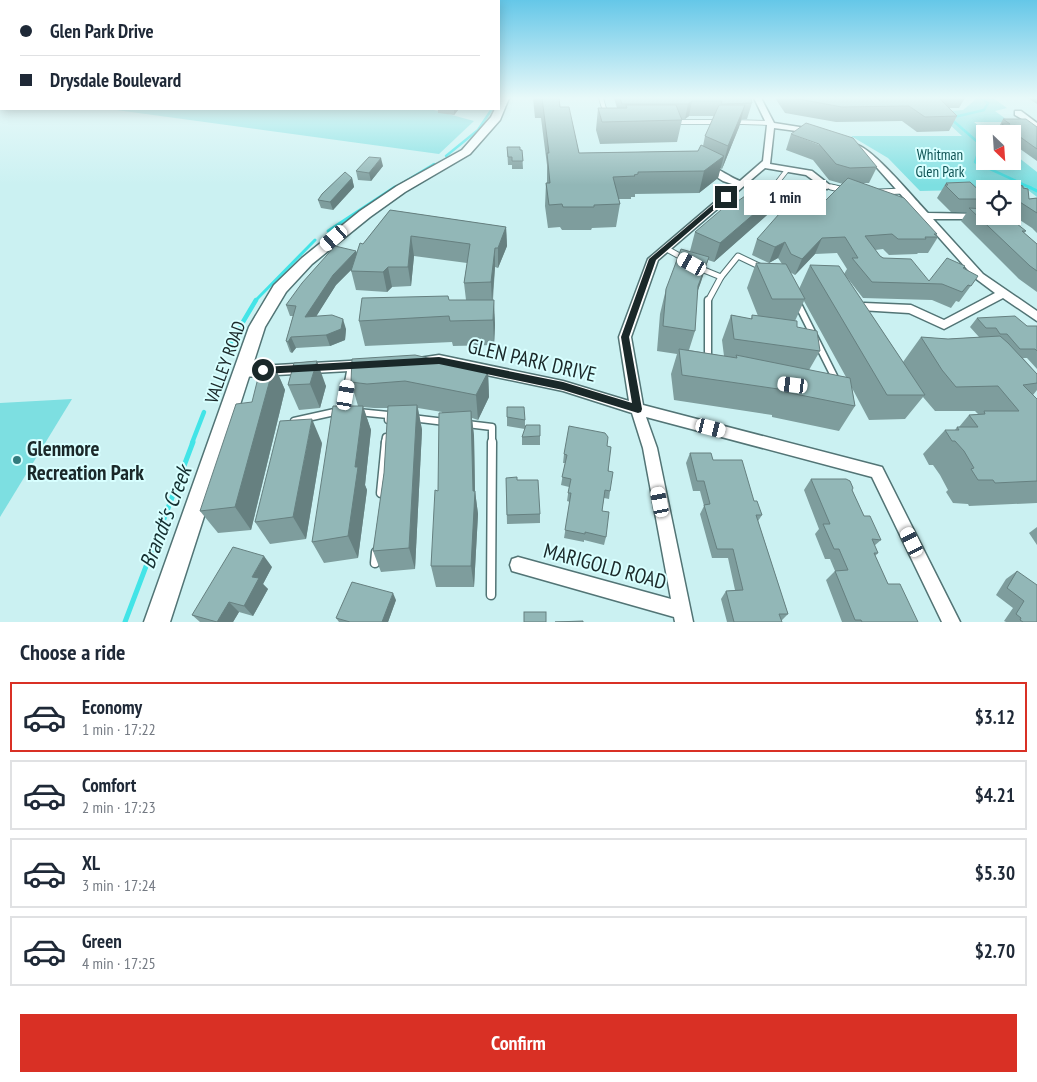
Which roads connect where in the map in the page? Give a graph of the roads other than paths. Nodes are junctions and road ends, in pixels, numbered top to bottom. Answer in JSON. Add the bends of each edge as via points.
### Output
{"nodes":[{"id":1,"x":488,"y":127,"type":"edge"},
{"id":2,"x":770,"y":127,"type":"edge"},
{"id":3,"x":787,"y":127,"type":"edge"},
{"id":4,"x":821,"y":133,"type":"edge"},
{"id":5,"x":845,"y":141,"type":"edge"},
{"id":6,"x":700,"y":162,"type":"edge"},
{"id":7,"x":764,"y":165,"type":"junction"},
{"id":8,"x":787,"y":170,"type":"junction"},
{"id":9,"x":741,"y":184,"type":"junction"},
{"id":10,"x":823,"y":184,"type":"junction"},
{"id":11,"x":851,"y":191,"type":"edge"},
{"id":12,"x":903,"y":191,"type":"junction"},
{"id":13,"x":877,"y":193,"type":"edge"},
{"id":14,"x":925,"y":216,"type":"junction"},
{"id":15,"x":976,"y":217,"type":"edge"},
{"id":16,"x":665,"y":248,"type":"junction"},
{"id":17,"x":772,"y":272,"type":"edge"},
{"id":18,"x":721,"y":277,"type":"junction"},
{"id":19,"x":1003,"y":293,"type":"junction"},
{"id":20,"x":796,"y":299,"type":"edge"},
{"id":21,"x":864,"y":307,"type":"edge"},
{"id":22,"x":1037,"y":317,"type":"edge"},
{"id":23,"x":410,"y":362,"type":"edge"},
{"id":24,"x":380,"y":364,"type":"edge"},
{"id":25,"x":351,"y":366,"type":"junction"},
{"id":26,"x":708,"y":366,"type":"edge"},
{"id":27,"x":241,"y":372,"type":"junction"},
{"id":28,"x":838,"y":384,"type":"edge"},
{"id":29,"x":638,"y":409,"type":"junction"},
{"id":30,"x":343,"y":410,"type":"junction"},
{"id":31,"x":388,"y":415,"type":"junction"},
{"id":32,"x":397,"y":416,"type":"edge"},
{"id":33,"x":407,"y":417,"type":"edge"},
{"id":34,"x":287,"y":431,"type":"edge"},
{"id":35,"x":380,"y":504,"type":"edge"},
{"id":36,"x":377,"y":544,"type":"edge"},
{"id":37,"x":375,"y":564,"type":"edge"},
{"id":38,"x":518,"y":565,"type":"dead end"},
{"id":39,"x":491,"y":595,"type":"dead end"},
{"id":40,"x":683,"y":616,"type":"edge"},
{"id":41,"x":156,"y":622,"type":"edge"},
{"id":42,"x":951,"y":622,"type":"edge"}],
"edges":[{"from":1,"to":27,"type":"street","name":"VALLEY ROAD","via":[[466,152],[365,214],[301,268],[280,289],[257,327]]},
{"from":2,"to":7,"type":"street","via":[[767,162]]},
{"from":3,"to":4,"type":"street"},
{"from":5,"to":12,"type":"street","via":[[874,159]]},
{"from":6,"to":9,"type":"street","via":[[726,179]]},
{"from":7,"to":8,"type":"street"},
{"from":7,"to":9,"type":"street"},
{"from":8,"to":10,"type":"street","via":[[809,173]]},
{"from":8,"to":10,"type":"lane","via":[[770,192],[784,204],[799,205]]},
{"from":9,"to":16,"type":"street"},
{"from":10,"to":11,"type":"lane"},
{"from":12,"to":13,"type":"lane"},
{"from":12,"to":14,"type":"street"},
{"from":14,"to":15,"type":"street"},
{"from":14,"to":19,"type":"street","via":[[979,276]]},
{"from":16,"to":18,"type":"lane"},
{"from":16,"to":29,"type":"street","via":[[653,259],[625,337]]},
{"from":17,"to":18,"type":"lane","via":[[738,256]]},
{"from":18,"to":26,"type":"lane","via":[[708,299]]},
{"from":19,"to":21,"type":"street","via":[[944,325],[911,309]]},
{"from":19,"to":22,"type":"street"},
{"from":20,"to":28,"type":"lane"},
{"from":23,"to":29,"type":"street","name":"GLEN PARK DRIVE","via":[[439,360],[544,382]]},
{"from":24,"to":25,"type":"street"},
{"from":25,"to":27,"type":"street"},
{"from":25,"to":30,"type":"lane"},
{"from":27,"to":41,"type":"street","name":"VALLEY ROAD"},
{"from":29,"to":40,"type":"street","via":[[650,448]]},
{"from":29,"to":42,"type":"street","name":"GLEN PARK DRIVE","via":[[878,472]]},
{"from":30,"to":31,"type":"lane"},
{"from":30,"to":34,"type":"lane","via":[[289,422]]},
{"from":31,"to":32,"type":"lane"},
{"from":31,"to":35,"type":"lane"},
{"from":33,"to":39,"type":"lane","via":[[492,427]]},
{"from":36,"to":37,"type":"lane"},
{"from":38,"to":40,"type":"street","name":"MARIGOLD ROAD"}]}
